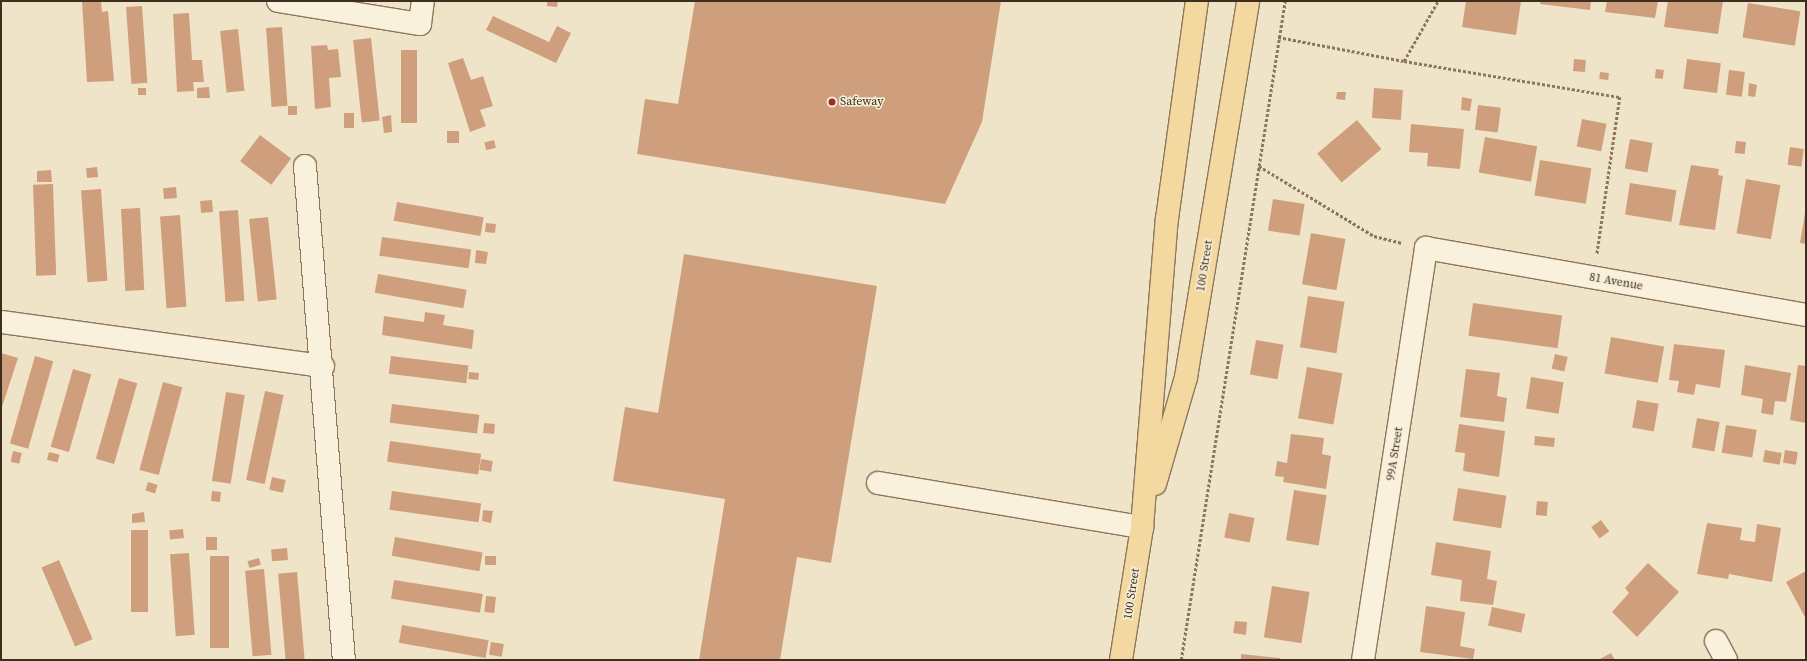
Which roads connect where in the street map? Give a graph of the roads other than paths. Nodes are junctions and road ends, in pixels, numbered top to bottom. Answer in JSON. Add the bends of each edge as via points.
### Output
{"nodes":[{"id":1,"x":278,"y":1,"type":"edge"},
{"id":2,"x":423,"y":1,"type":"edge"},
{"id":3,"x":1197,"y":1,"type":"edge"},
{"id":4,"x":1248,"y":1,"type":"edge"},
{"id":5,"x":305,"y":166,"type":"dead end"},
{"id":6,"x":1426,"y":248,"type":"joint"},
{"id":7,"x":1806,"y":314,"type":"edge"},
{"id":8,"x":1,"y":322,"type":"edge"},
{"id":9,"x":323,"y":366,"type":"junction"},
{"id":10,"x":878,"y":483,"type":"dead end"},
{"id":11,"x":1142,"y":527,"type":"junction"},
{"id":12,"x":344,"y":660,"type":"edge"},
{"id":13,"x":1121,"y":660,"type":"edge"},
{"id":14,"x":1363,"y":660,"type":"edge"}],
"edges":[{"from":1,"to":2,"type":"street","via":[[420,24]]},
{"from":3,"to":11,"type":"main road","name":"100 Street","via":[[1167,219]]},
{"from":4,"to":11,"type":"main road","name":"100 Street","via":[[1186,376]]},
{"from":5,"to":9,"type":"street"},
{"from":6,"to":7,"type":"street","name":"81 Avenue"},
{"from":6,"to":14,"type":"street","name":"99A Street"},
{"from":8,"to":9,"type":"street"},
{"from":9,"to":12,"type":"street"},
{"from":10,"to":11,"type":"street"},
{"from":11,"to":13,"type":"main road","name":"100 Street"}]}
